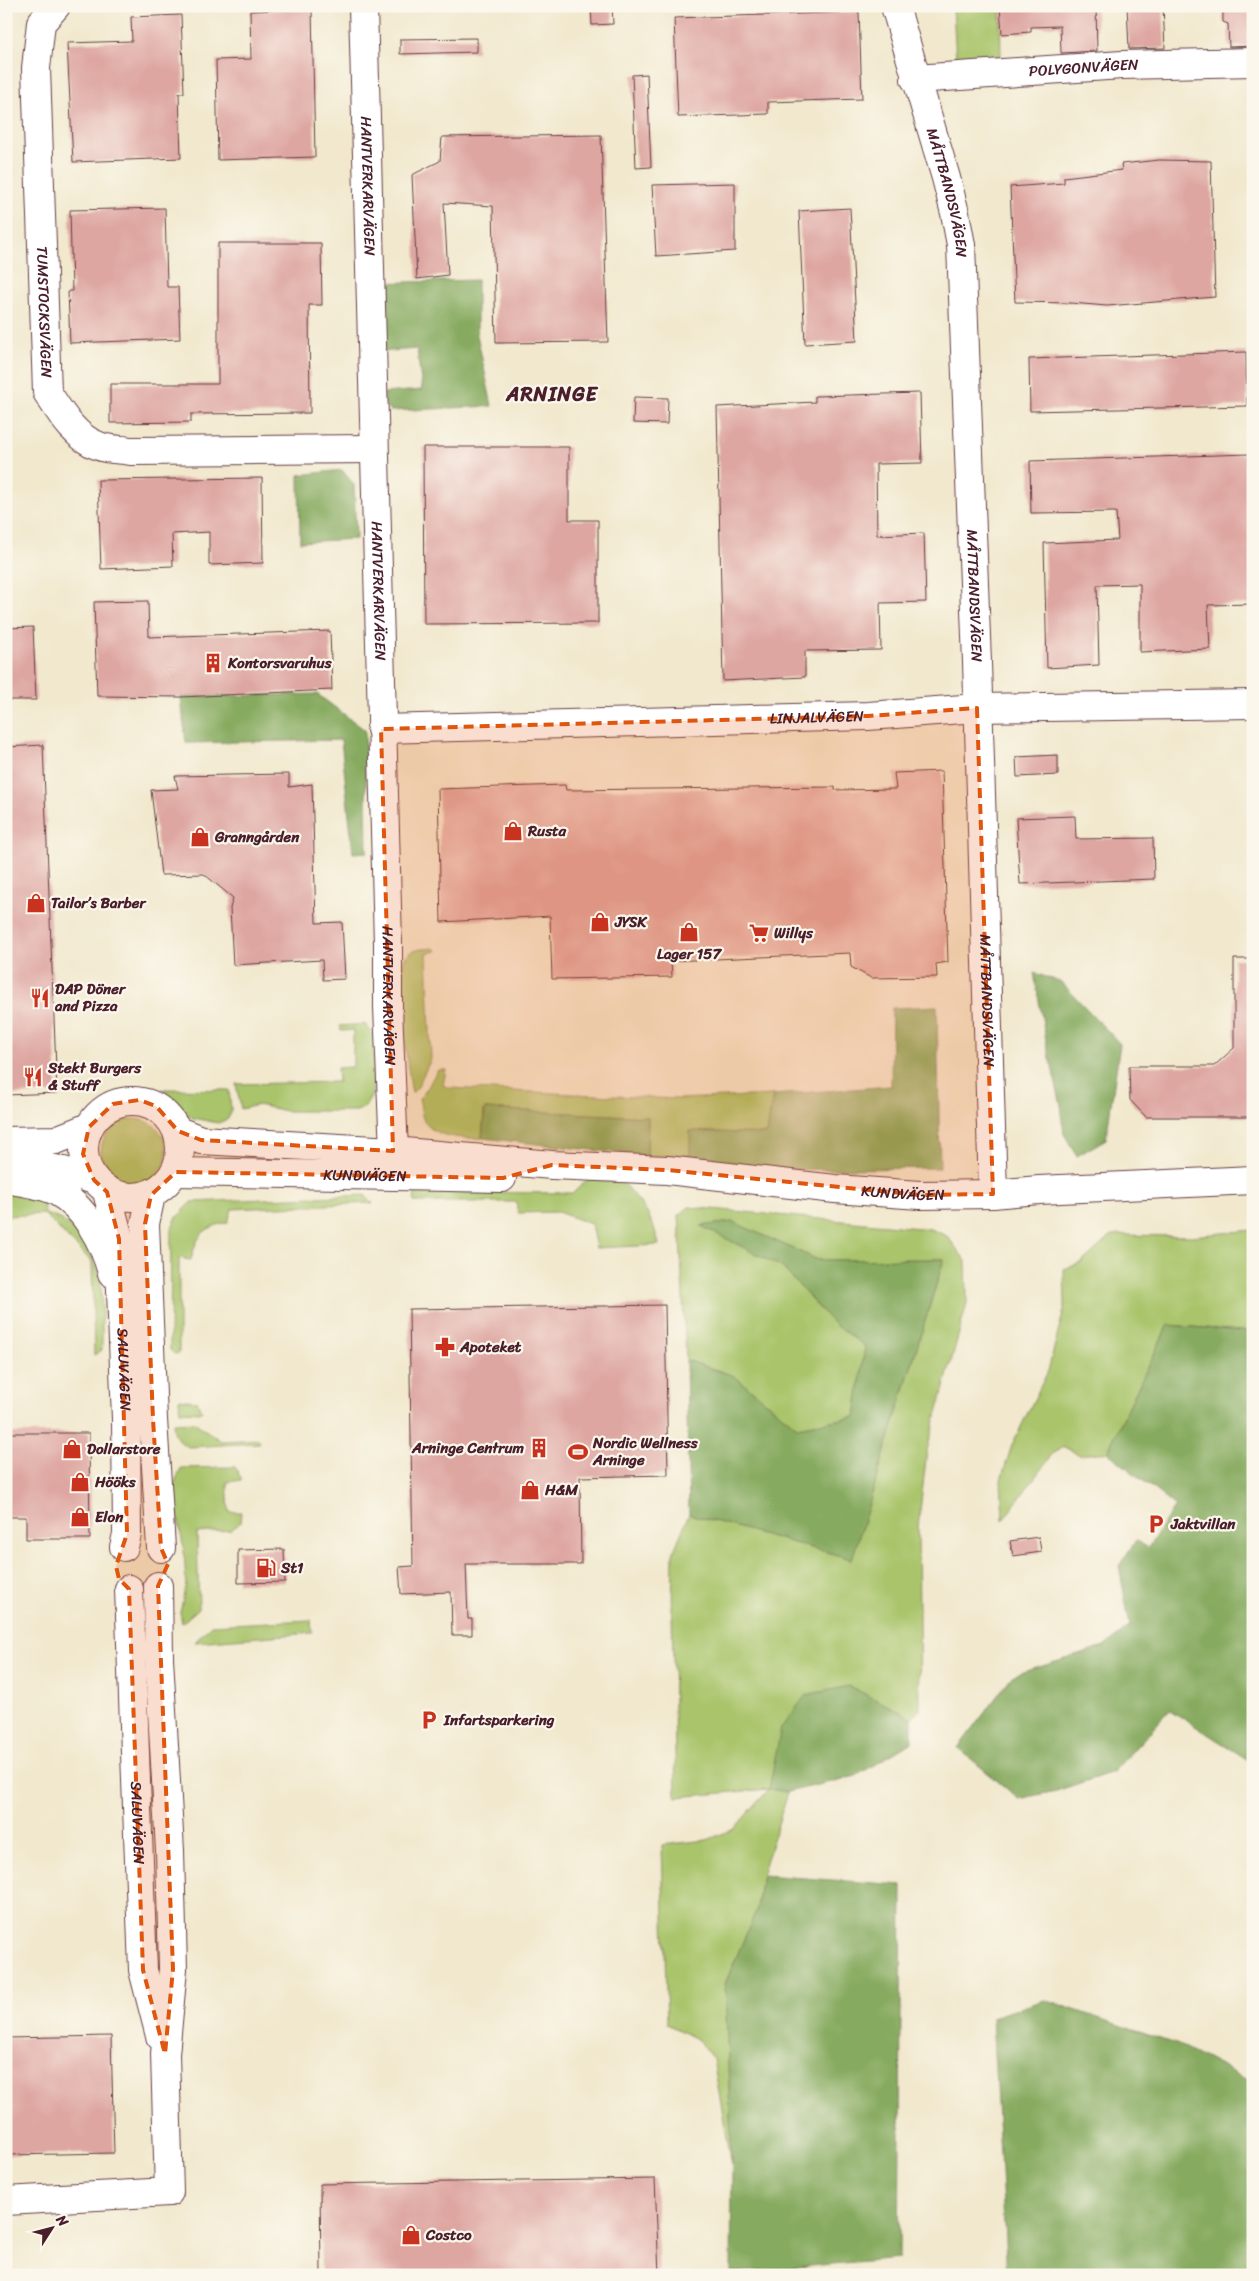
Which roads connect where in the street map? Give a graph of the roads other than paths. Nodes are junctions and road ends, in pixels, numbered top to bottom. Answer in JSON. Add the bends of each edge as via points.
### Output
{"nodes":[{"id":1,"x":56,"y":6,"type":"edge"},
{"id":2,"x":363,"y":6,"type":"edge"},
{"id":3,"x":895,"y":6,"type":"edge"},
{"id":4,"x":1253,"y":62,"type":"edge"},
{"id":5,"x":915,"y":79,"type":"junction"},
{"id":6,"x":374,"y":449,"type":"junction"},
{"id":7,"x":1253,"y":704,"type":"edge"},
{"id":8,"x":977,"y":708,"type":"junction"},
{"id":9,"x":381,"y":729,"type":"junction"},
{"id":10,"x":88,"y":1127,"type":"junction"},
{"id":11,"x":178,"y":1131,"type":"junction"},
{"id":12,"x":6,"y":1141,"type":"edge"},
{"id":13,"x":394,"y":1164,"type":"junction"},
{"id":14,"x":6,"y":1165,"type":"edge"},
{"id":15,"x":176,"y":1172,"type":"junction"},
{"id":16,"x":6,"y":1179,"type":"edge"},
{"id":17,"x":1253,"y":1180,"type":"edge"},
{"id":18,"x":101,"y":1186,"type":"junction"},
{"id":19,"x":993,"y":1194,"type":"junction"},
{"id":20,"x":151,"y":1195,"type":"junction"},
{"id":21,"x":121,"y":1314,"type":"junction"},
{"id":22,"x":124,"y":1547,"type":"junction"},
{"id":23,"x":161,"y":1548,"type":"junction"},
{"id":24,"x":158,"y":1586,"type":"junction"},
{"id":25,"x":129,"y":1588,"type":"junction"},
{"id":26,"x":164,"y":2054,"type":"junction"},
{"id":27,"x":6,"y":2201,"type":"edge"}],
"edges":[{"from":1,"to":6,"type":"street","name":"TUMSTOCKSVÄGEN","via":[[41,23],[36,68],[47,392],[58,410],[72,428],[99,446],[131,451]]},
{"from":2,"to":6,"type":"street","name":"HANTVERKARVÄGEN"},
{"from":3,"to":5,"type":"street","name":"MÅTTBANDSVÄGEN"},
{"from":4,"to":5,"type":"street","name":"POLYGONVÄGEN","via":[[1122,65]]},
{"from":5,"to":8,"type":"street","name":"MÅTTBANDSVÄGEN","via":[[946,178],[961,245]]},
{"from":6,"to":9,"type":"street","name":"HANTVERKARVÄGEN"},
{"from":7,"to":8,"type":"street","name":"LINJALVÄGEN"},
{"from":8,"to":9,"type":"street","name":"LINJALVÄGEN","via":[[868,716]]},
{"from":8,"to":19,"type":"street","name":"MÅTTBANDSVÄGEN"},
{"from":9,"to":13,"type":"street","name":"HANTVERKARVÄGEN"},
{"from":10,"to":11,"type":"street","via":[[99,1113],[113,1104],[139,1100],[156,1106],[169,1116]]},
{"from":10,"to":12,"type":"street","via":[[56,1140]]},
{"from":10,"to":18,"type":"street","via":[[83,1154]]},
{"from":11,"to":13,"type":"street","name":"KUNDVÄGEN","via":[[201,1140]]},
{"from":11,"to":15,"type":"street","via":[[181,1154]]},
{"from":13,"to":15,"type":"street","name":"KUNDVÄGEN"},
{"from":13,"to":19,"type":"street","name":"KUNDVÄGEN","via":[[667,1170],[901,1194]]},
{"from":14,"to":18,"type":"street","via":[[57,1168]]},
{"from":15,"to":20,"type":"street","via":[[166,1186]]},
{"from":16,"to":21,"type":"street","via":[[54,1190],[71,1201],[97,1233],[109,1262]]},
{"from":17,"to":19,"type":"street","name":"KUNDVÄGEN"},
{"from":18,"to":20,"type":"street","via":[[123,1198]]},
{"from":18,"to":21,"type":"street","name":"SALUVÄGEN","via":[[118,1239]]},
{"from":20,"to":23,"type":"street","name":"SALUVÄGEN","via":[[145,1224]]},
{"from":21,"to":22,"type":"street","name":"SALUVÄGEN","via":[[127,1534]]},
{"from":22,"to":23,"type":"street","via":[[138,1540]]},
{"from":22,"to":25,"type":"street","name":"SALUVÄGEN","via":[[116,1559],[116,1566],[119,1579]]},
{"from":23,"to":24,"type":"street","name":"SALUVÄGEN","via":[[168,1564],[164,1580]]},
{"from":24,"to":25,"type":"street","via":[[144,1592]]},
{"from":24,"to":26,"type":"street","name":"SALUVÄGEN","via":[[172,1969]]},
{"from":25,"to":26,"type":"street","name":"SALUVÄGEN","via":[[143,1970]]},
{"from":26,"to":27,"type":"street","name":"SALUVÄGEN","via":[[169,2192]]}]}
